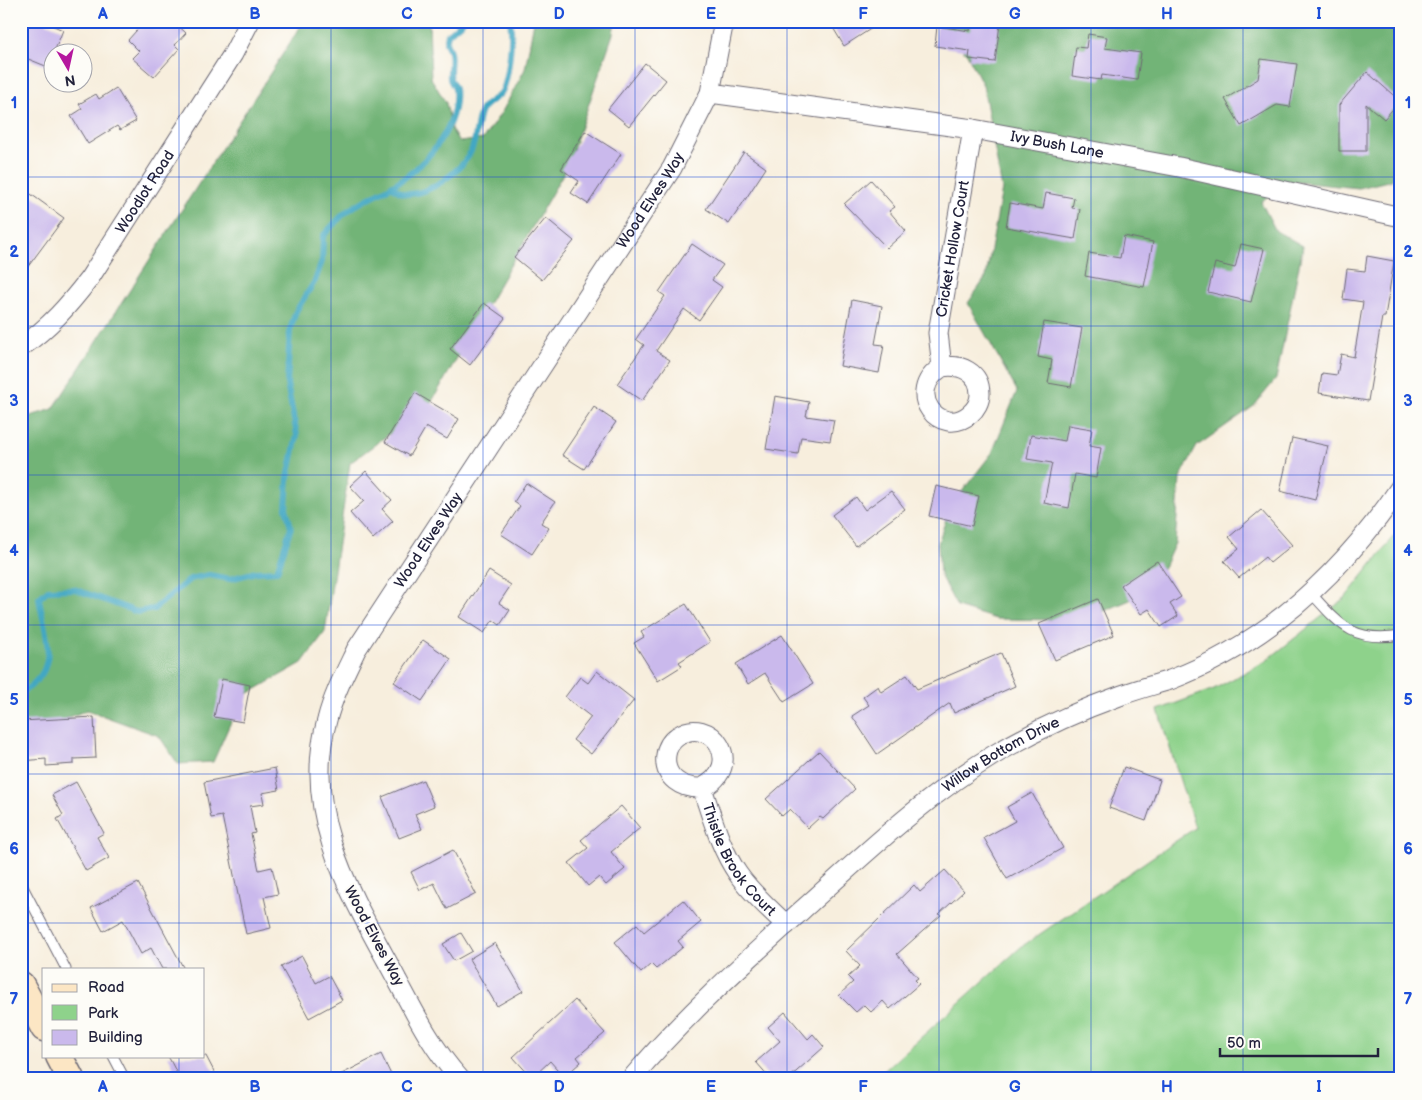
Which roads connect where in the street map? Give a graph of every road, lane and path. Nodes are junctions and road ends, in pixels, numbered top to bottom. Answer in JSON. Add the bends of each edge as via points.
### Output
{"nodes":[{"id":1,"x":250,"y":21,"type":"edge"},
{"id":2,"x":724,"y":21,"type":"edge"},
{"id":3,"x":710,"y":93,"type":"junction"},
{"id":4,"x":973,"y":129,"type":"junction"},
{"id":5,"x":1401,"y":217,"type":"edge"},
{"id":6,"x":21,"y":347,"type":"edge"},
{"id":7,"x":942,"y":367,"type":"dead end"},
{"id":8,"x":1401,"y":486,"type":"edge"},
{"id":9,"x":1311,"y":593,"type":"junction"},
{"id":10,"x":1401,"y":635,"type":"edge"},
{"id":11,"x":702,"y":788,"type":"dead end"},
{"id":12,"x":21,"y":883,"type":"edge"},
{"id":13,"x":786,"y":925,"type":"junction"},
{"id":14,"x":65,"y":968,"type":"edge"},
{"id":15,"x":21,"y":985,"type":"edge"},
{"id":16,"x":42,"y":1024,"type":"edge"},
{"id":17,"x":60,"y":1058,"type":"edge"},
{"id":18,"x":114,"y":1058,"type":"edge"},
{"id":19,"x":70,"y":1079,"type":"edge"},
{"id":20,"x":125,"y":1079,"type":"edge"},
{"id":21,"x":460,"y":1079,"type":"edge"},
{"id":22,"x":632,"y":1079,"type":"edge"}],
"edges":[{"from":1,"to":6,"type":"street","name":"Woodlot Road","via":[[233,54],[90,279],[66,310]]},
{"from":2,"to":3,"type":"street","name":"Wood Elves Way"},
{"from":3,"to":4,"type":"street","name":"Ivy Bush Lane"},
{"from":3,"to":21,"type":"street","name":"Wood Elves Way","via":[[672,168],[356,650],[327,720],[322,747],[323,806],[339,869],[440,1057]]},
{"from":4,"to":5,"type":"street","name":"Ivy Bush Lane","via":[[1178,167]]},
{"from":4,"to":7,"type":"street","name":"Cricket Hollow Court","via":[[938,333]]},
{"from":8,"to":9,"type":"street","name":"Willow Bottom Drive","via":[[1362,541]]},
{"from":9,"to":10,"type":"lane","via":[[1341,625],[1373,637]]},
{"from":9,"to":13,"type":"street","name":"Willow Bottom Drive","via":[[1279,620],[1213,660],[1083,710],[996,753],[903,819]]},
{"from":11,"to":13,"type":"street","name":"Thistle Brook Court","via":[[737,873]]},
{"from":12,"to":14,"type":"lane"},
{"from":13,"to":22,"type":"street","name":"Willow Bottom Drive","via":[[674,1030]]},
{"from":15,"to":16,"type":"main road"},
{"from":17,"to":19,"type":"main road"},
{"from":18,"to":20,"type":"lane"}]}
